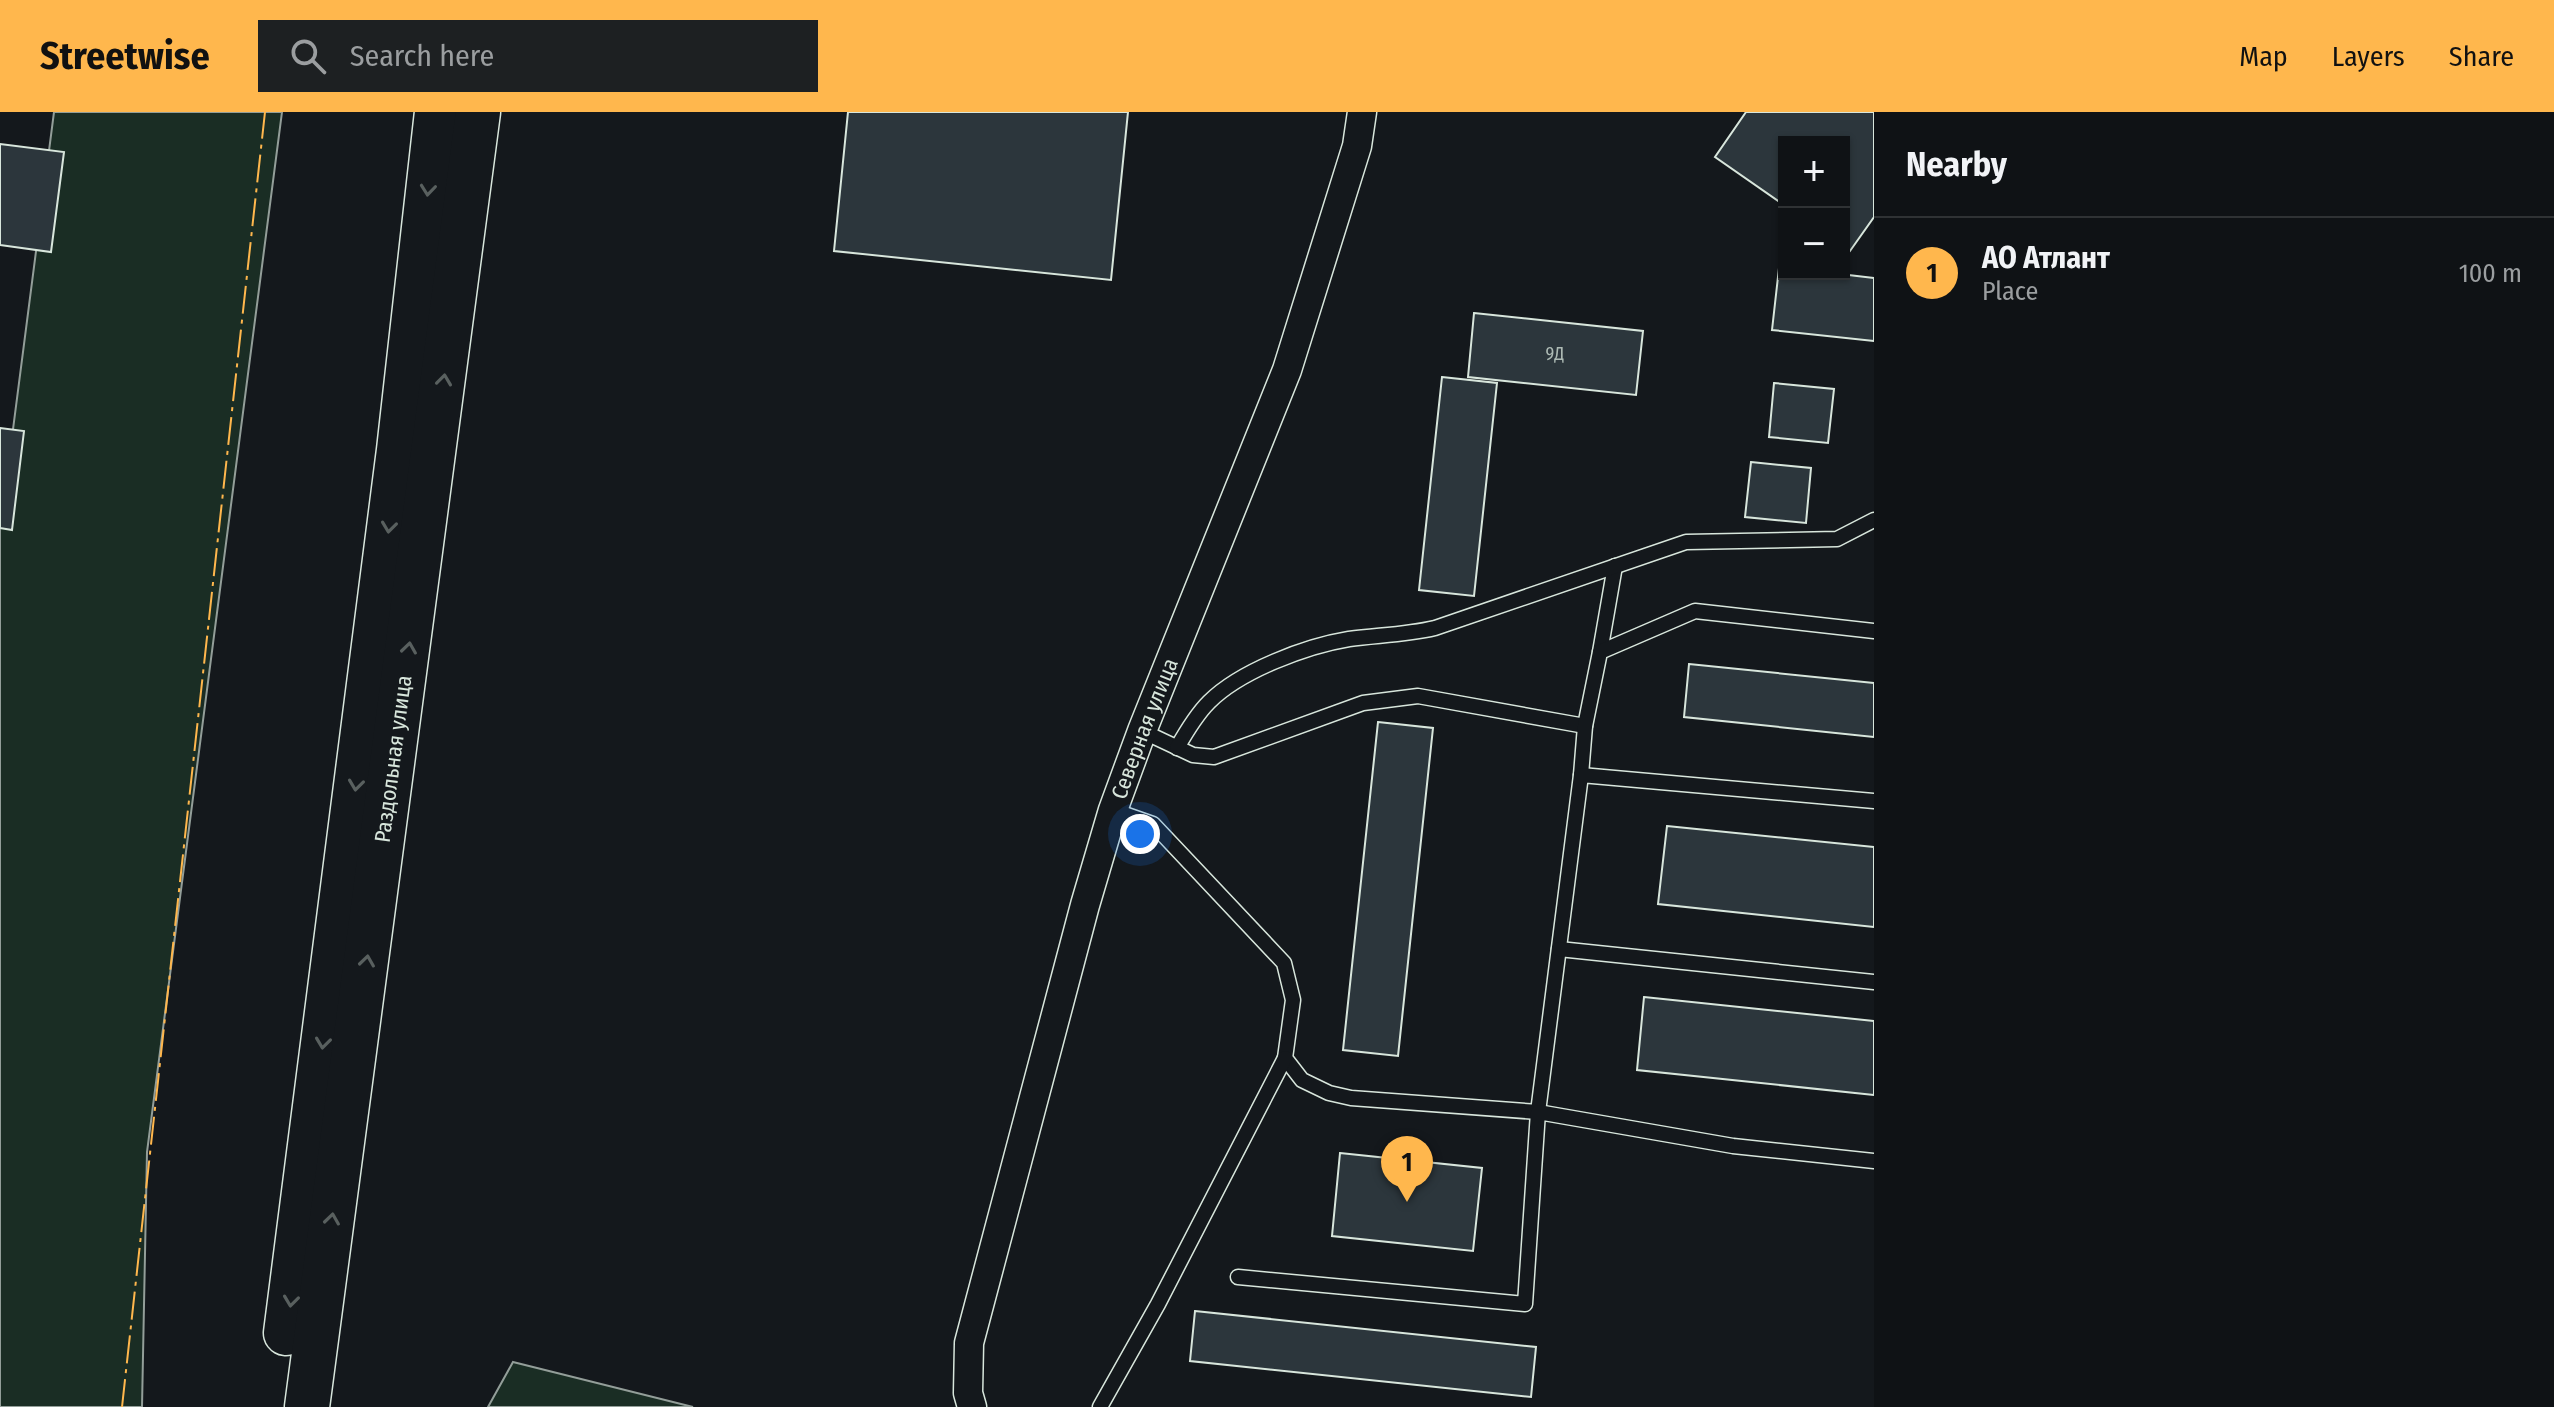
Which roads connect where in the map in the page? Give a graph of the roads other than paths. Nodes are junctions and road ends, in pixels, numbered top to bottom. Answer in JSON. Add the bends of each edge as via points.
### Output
{"nodes":[{"id":1,"x":437,"y":112,"type":"edge"},
{"id":2,"x":478,"y":112,"type":"edge"},
{"id":3,"x":1362,"y":112,"type":"edge"},
{"id":4,"x":417,"y":454,"type":"junction"},
{"id":5,"x":1874,"y":520,"type":"edge"},
{"id":6,"x":1615,"y":566,"type":"junction"},
{"id":7,"x":1874,"y":631,"type":"edge"},
{"id":8,"x":1600,"y":652,"type":"junction"},
{"id":9,"x":1585,"y":726,"type":"junction"},
{"id":10,"x":1142,"y":731,"type":"junction"},
{"id":11,"x":1177,"y":748,"type":"junction"},
{"id":12,"x":1581,"y":775,"type":"junction"},
{"id":13,"x":1874,"y":801,"type":"edge"},
{"id":14,"x":1113,"y":810,"type":"junction"},
{"id":15,"x":1559,"y":949,"type":"junction"},
{"id":16,"x":1874,"y":982,"type":"edge"},
{"id":17,"x":1285,"y":1058,"type":"junction"},
{"id":18,"x":1538,"y":1112,"type":"junction"},
{"id":19,"x":1874,"y":1161,"type":"edge"},
{"id":20,"x":1238,"y":1277,"type":"dead end"},
{"id":21,"x":277,"y":1407,"type":"edge"},
{"id":22,"x":307,"y":1407,"type":"edge"},
{"id":23,"x":972,"y":1407,"type":"edge"},
{"id":24,"x":1100,"y":1407,"type":"edge"}],
"edges":[{"from":1,"to":4,"type":"main road","name":"Раздольная улица","one_way":true},
{"from":4,"to":2,"type":"main road","name":"Раздольная улица","one_way":true},
{"from":3,"to":10,"type":"street","name":"Северная улица","via":[[1357,146],[1287,370]]},
{"from":4,"to":21,"type":"main road","name":"Раздольная улица","one_way":true},
{"from":22,"to":4,"type":"main road","name":"Раздольная улица","one_way":true},
{"from":5,"to":6,"type":"lane","via":[[1837,539],[1686,542]]},
{"from":6,"to":8,"type":"lane"},
{"from":6,"to":11,"type":"lane","via":[[1435,628],[1348,639],[1274,660],[1210,701]]},
{"from":7,"to":8,"type":"lane","via":[[1695,611]]},
{"from":8,"to":9,"type":"lane"},
{"from":9,"to":11,"type":"lane","via":[[1418,696],[1363,703],[1214,757]]},
{"from":9,"to":12,"type":"lane"},
{"from":10,"to":11,"type":"lane"},
{"from":10,"to":14,"type":"street","name":"Северная улица"},
{"from":12,"to":13,"type":"lane"},
{"from":12,"to":15,"type":"lane"},
{"from":14,"to":17,"type":"lane","via":[[1153,824],[1284,963],[1293,1000]]},
{"from":14,"to":23,"type":"street","name":"Северная улица","via":[[969,1343]]},
{"from":15,"to":16,"type":"lane"},
{"from":15,"to":18,"type":"lane"},
{"from":17,"to":18,"type":"lane","via":[[1302,1080],[1351,1098]]},
{"from":17,"to":24,"type":"lane"},
{"from":18,"to":19,"type":"lane","via":[[1733,1146]]},
{"from":18,"to":20,"type":"lane","via":[[1525,1304]]}]}
